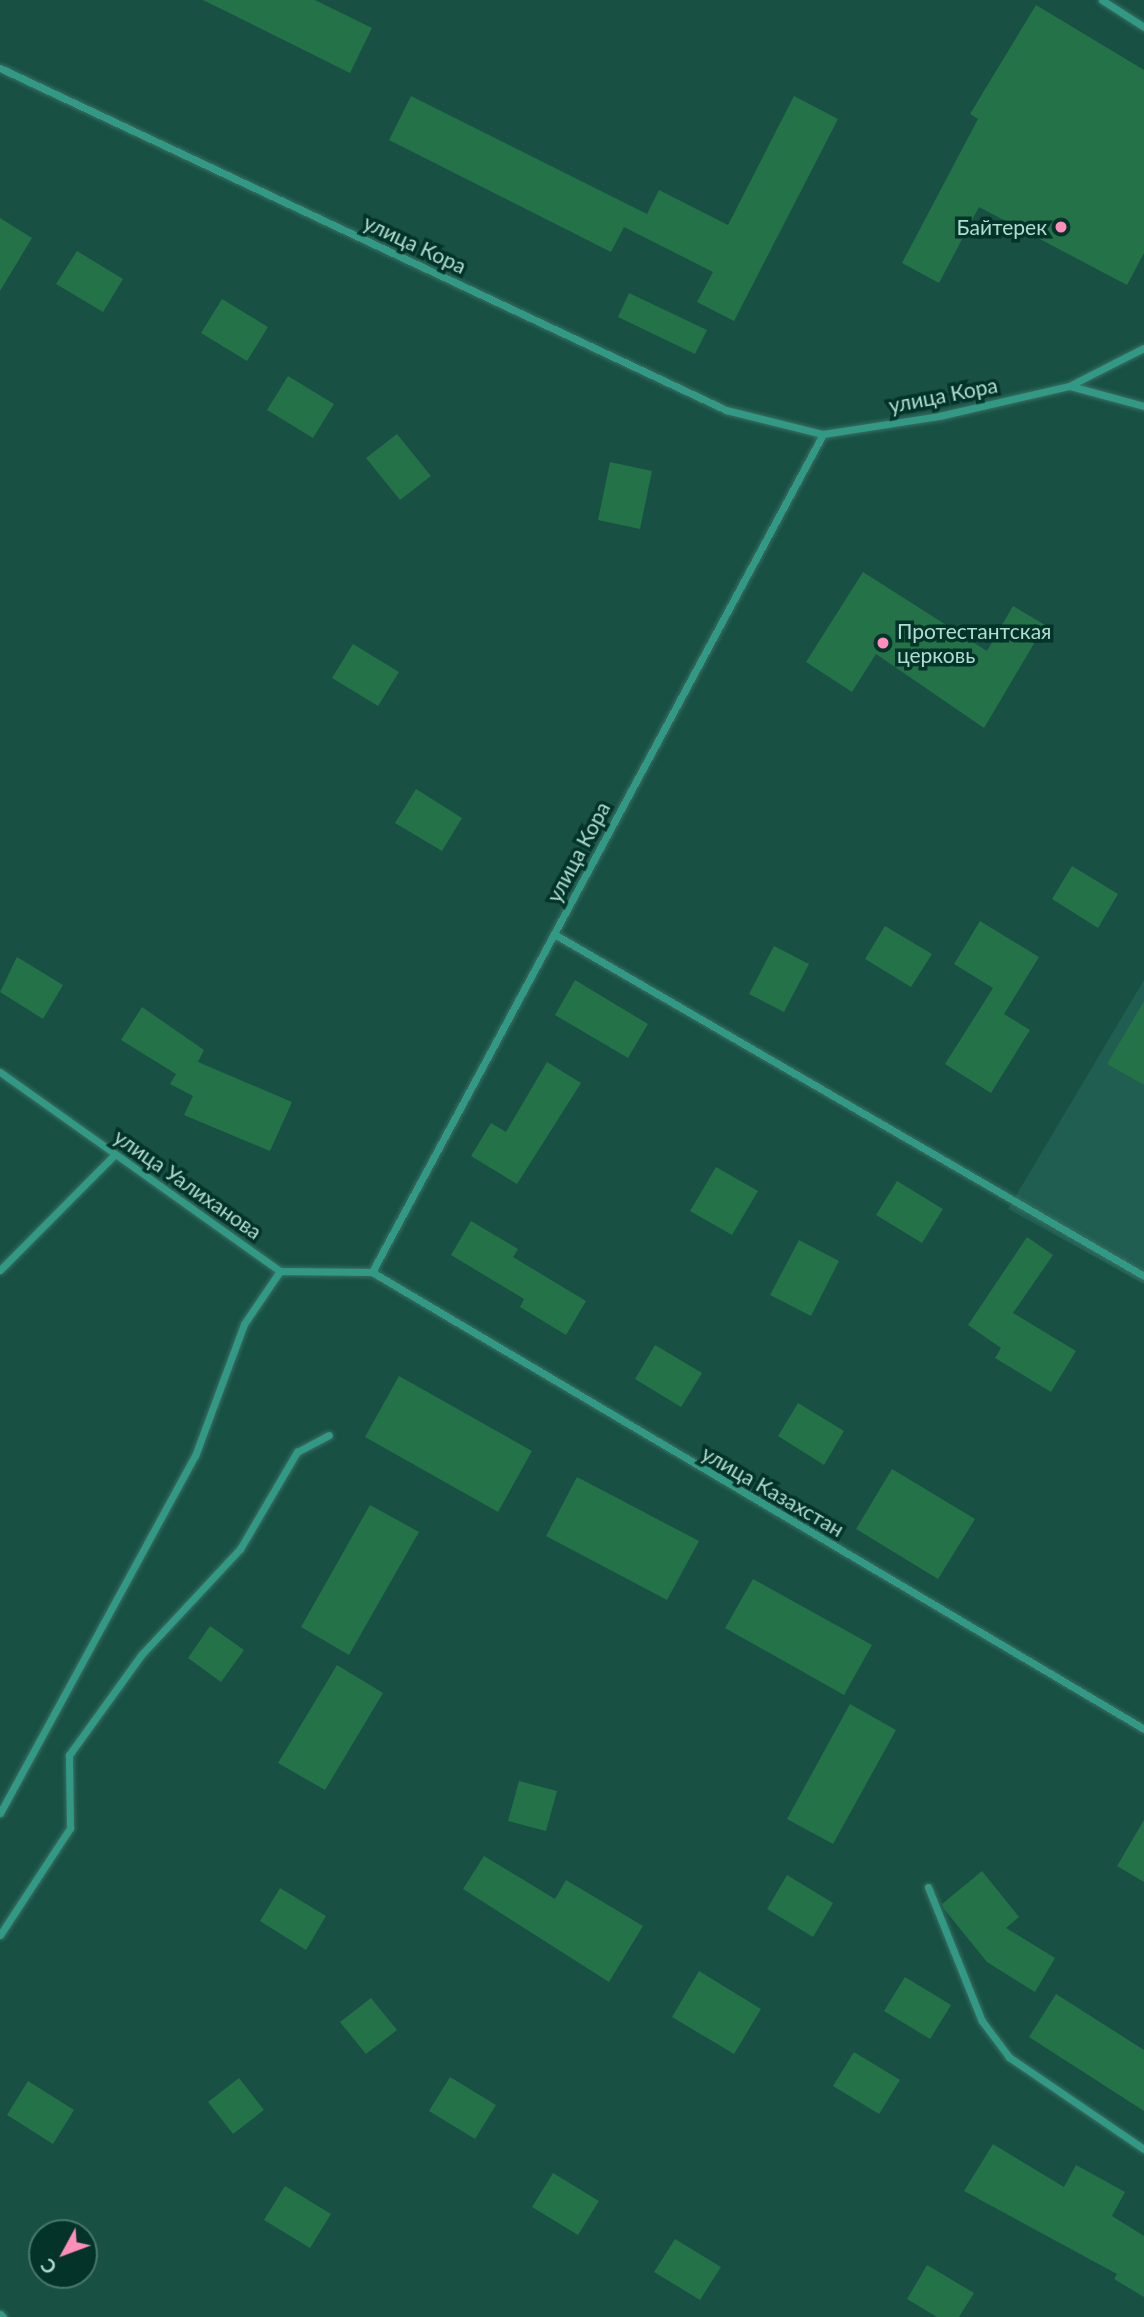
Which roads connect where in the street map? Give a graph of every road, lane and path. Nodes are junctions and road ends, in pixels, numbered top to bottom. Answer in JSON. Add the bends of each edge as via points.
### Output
{"nodes":[{"id":1,"x":1102,"y":0,"type":"edge"},
{"id":2,"x":1144,"y":27,"type":"edge"},
{"id":3,"x":0,"y":68,"type":"edge"},
{"id":4,"x":1144,"y":348,"type":"edge"},
{"id":5,"x":1069,"y":386,"type":"junction"},
{"id":6,"x":1144,"y":406,"type":"edge"},
{"id":7,"x":823,"y":434,"type":"junction"},
{"id":8,"x":554,"y":934,"type":"junction"},
{"id":9,"x":0,"y":1072,"type":"edge"},
{"id":10,"x":115,"y":1154,"type":"junction"},
{"id":11,"x":0,"y":1270,"type":"edge"},
{"id":12,"x":280,"y":1271,"type":"junction"},
{"id":13,"x":372,"y":1272,"type":"junction"},
{"id":14,"x":1144,"y":1276,"type":"edge"},
{"id":15,"x":329,"y":1435,"type":"dead end"},
{"id":16,"x":1144,"y":1729,"type":"edge"},
{"id":17,"x":0,"y":1813,"type":"edge"},
{"id":18,"x":928,"y":1887,"type":"dead end"},
{"id":19,"x":0,"y":1935,"type":"edge"},
{"id":20,"x":1144,"y":2149,"type":"edge"}],
"edges":[{"from":1,"to":2,"type":"street"},
{"from":3,"to":7,"type":"street","name":"улица Кора","via":[[726,410]]},
{"from":4,"to":5,"type":"street"},
{"from":5,"to":6,"type":"street"},
{"from":5,"to":7,"type":"street","name":"улица Кора","via":[[939,416]]},
{"from":7,"to":8,"type":"street","name":"улица Кора"},
{"from":8,"to":13,"type":"street","name":"улица Кора"},
{"from":8,"to":14,"type":"street"},
{"from":9,"to":10,"type":"street","name":"улица Уалиханова"},
{"from":10,"to":11,"type":"street"},
{"from":10,"to":12,"type":"street","name":"улица Уалиханова"},
{"from":12,"to":13,"type":"street"},
{"from":12,"to":17,"type":"street","via":[[244,1324],[195,1456]]},
{"from":13,"to":16,"type":"street","name":"улица Казахстан"},
{"from":15,"to":19,"type":"street","via":[[297,1452],[240,1549],[141,1655],[69,1755],[70,1828]]},
{"from":18,"to":20,"type":"street","via":[[982,2021],[1009,2057]]}]}
